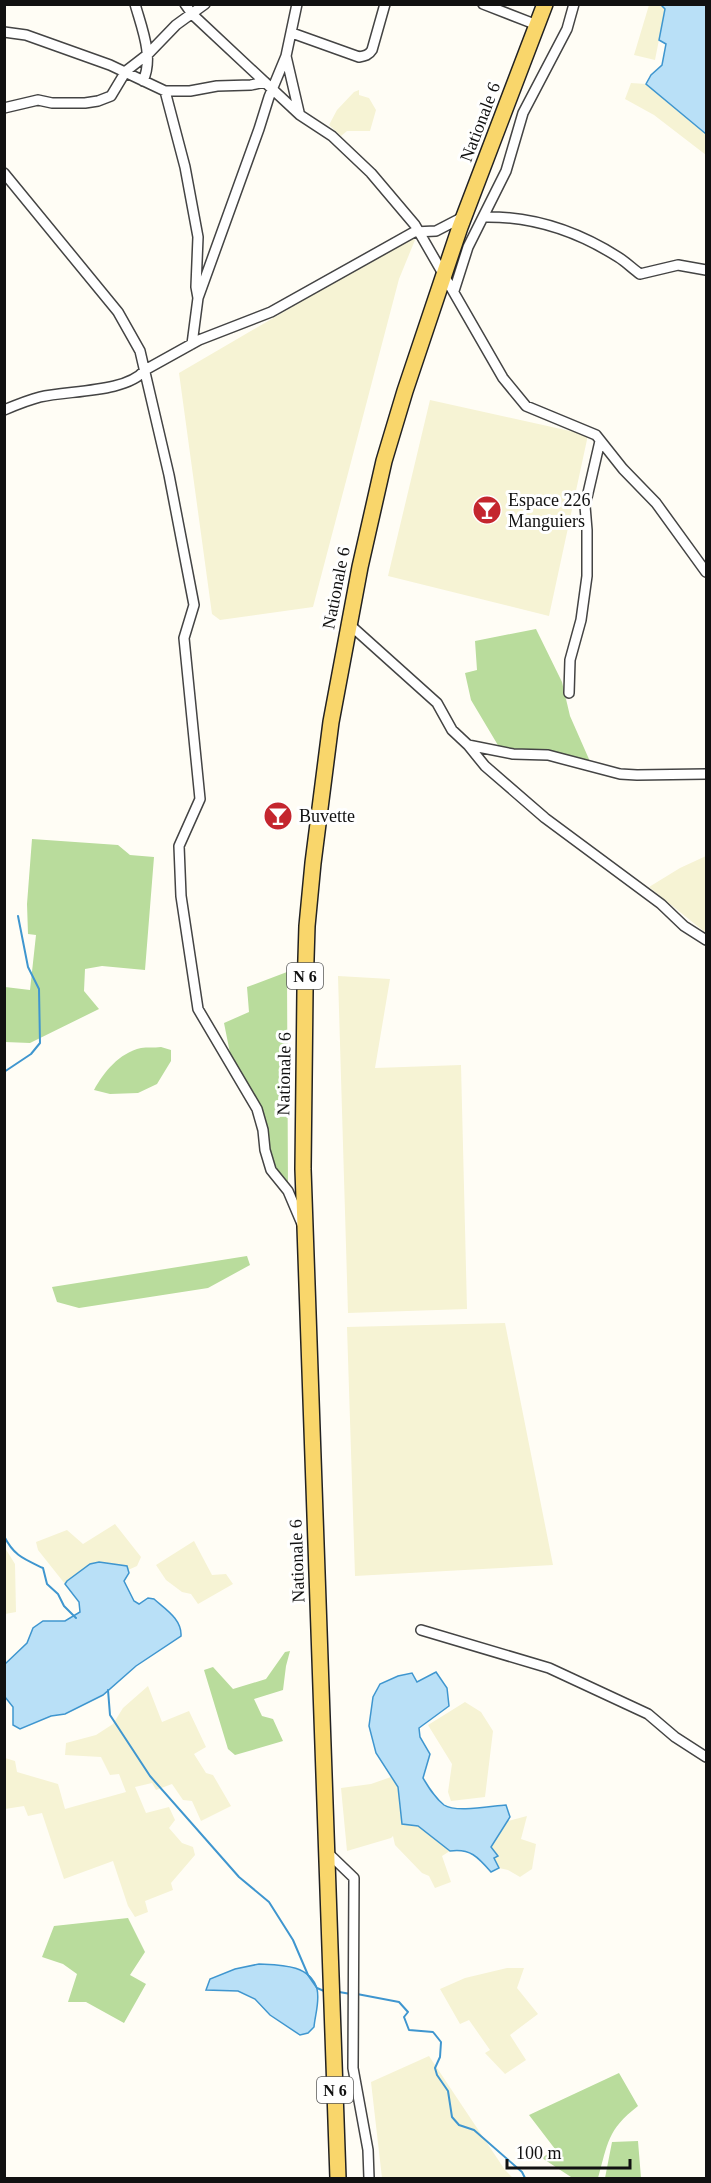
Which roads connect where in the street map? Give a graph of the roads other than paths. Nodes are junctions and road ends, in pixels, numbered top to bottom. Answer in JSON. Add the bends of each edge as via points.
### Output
{"nodes":[{"id":1,"x":135,"y":4,"type":"edge"},
{"id":2,"x":185,"y":4,"type":"edge"},
{"id":3,"x":205,"y":4,"type":"edge"},
{"id":4,"x":297,"y":4,"type":"edge"},
{"id":5,"x":385,"y":4,"type":"edge"},
{"id":6,"x":483,"y":4,"type":"edge"},
{"id":7,"x":545,"y":4,"type":"edge"},
{"id":8,"x":574,"y":4,"type":"edge"},
{"id":9,"x":192,"y":14,"type":"junction"},
{"id":10,"x":537,"y":25,"type":"junction"},
{"id":11,"x":4,"y":32,"type":"edge"},
{"id":12,"x":292,"y":33,"type":"junction"},
{"id":13,"x":148,"y":54,"type":"junction"},
{"id":14,"x":286,"y":56,"type":"junction"},
{"id":15,"x":126,"y":71,"type":"junction"},
{"id":16,"x":143,"y":81,"type":"junction"},
{"id":17,"x":268,"y":85,"type":"junction"},
{"id":18,"x":165,"y":92,"type":"junction"},
{"id":19,"x":4,"y":108,"type":"edge"},
{"id":20,"x":300,"y":114,"type":"junction"},
{"id":21,"x":4,"y":173,"type":"edge"},
{"id":22,"x":465,"y":215,"type":"junction"},
{"id":23,"x":484,"y":217,"type":"junction"},
{"id":24,"x":419,"y":231,"type":"junction"},
{"id":25,"x":706,"y":270,"type":"edge"},
{"id":26,"x":444,"y":274,"type":"junction"},
{"id":27,"x":454,"y":291,"type":"junction"},
{"id":28,"x":198,"y":298,"type":"junction"},
{"id":29,"x":192,"y":344,"type":"junction"},
{"id":30,"x":145,"y":370,"type":"junction"},
{"id":31,"x":4,"y":410,"type":"edge"},
{"id":32,"x":600,"y":441,"type":"junction"},
{"id":33,"x":706,"y":572,"type":"edge"},
{"id":34,"x":349,"y":624,"type":"junction"},
{"id":35,"x":569,"y":693,"type":"dead end"},
{"id":36,"x":468,"y":745,"type":"junction"},
{"id":37,"x":706,"y":774,"type":"edge"},
{"id":38,"x":706,"y":940,"type":"edge"},
{"id":39,"x":305,"y":1233,"type":"junction"},
{"id":40,"x":421,"y":1630,"type":"dead end"},
{"id":41,"x":706,"y":1757,"type":"edge"},
{"id":42,"x":327,"y":1852,"type":"junction"},
{"id":43,"x":338,"y":2178,"type":"edge"},
{"id":44,"x":369,"y":2178,"type":"edge"}],
"edges":[{"from":1,"to":13,"type":"street"},
{"from":2,"to":9,"type":"street"},
{"from":3,"to":9,"type":"street"},
{"from":4,"to":12,"type":"street"},
{"from":5,"to":12,"type":"street","via":[[372,50],[364,56]]},
{"from":6,"to":10,"type":"street"},
{"from":7,"to":10,"type":"main road","name":"Nationale 6","number":"N 6"},
{"from":8,"to":23,"type":"street","via":[[567,28],[523,113],[506,171]]},
{"from":9,"to":13,"type":"street"},
{"from":9,"to":17,"type":"street"},
{"from":10,"to":22,"type":"main road","name":"Nationale 6","number":"N 6"},
{"from":11,"to":15,"type":"street","via":[[26,35]]},
{"from":12,"to":14,"type":"street"},
{"from":13,"to":15,"type":"street"},
{"from":13,"to":16,"type":"street"},
{"from":14,"to":17,"type":"street"},
{"from":14,"to":20,"type":"street"},
{"from":15,"to":16,"type":"street"},
{"from":15,"to":19,"type":"street","via":[[115,92],[98,101],[38,100]]},
{"from":16,"to":18,"type":"street"},
{"from":17,"to":18,"type":"street"},
{"from":17,"to":20,"type":"street"},
{"from":17,"to":28,"type":"street","via":[[259,129]]},
{"from":18,"to":28,"type":"street","via":[[198,237]]},
{"from":20,"to":24,"type":"street","via":[[352,154]]},
{"from":21,"to":30,"type":"street","via":[[118,312],[140,351]]},
{"from":22,"to":24,"type":"street","via":[[436,231]]},
{"from":22,"to":26,"type":"main road","name":"Nationale 6","number":"N 6"},
{"from":23,"to":25,"type":"street","via":[[511,216],[547,223],[619,257],[640,274],[678,265]]},
{"from":23,"to":27,"type":"street","via":[[468,247]]},
{"from":24,"to":26,"type":"street"},
{"from":24,"to":29,"type":"street","via":[[271,312]]},
{"from":26,"to":27,"type":"street"},
{"from":26,"to":34,"type":"main road","name":"Nationale 6","number":"N 6","via":[[384,461]]},
{"from":27,"to":32,"type":"street","via":[[503,378],[526,406],[584,429]]},
{"from":28,"to":29,"type":"street"},
{"from":29,"to":30,"type":"street"},
{"from":30,"to":31,"type":"street","via":[[139,378],[112,386],[40,397]]},
{"from":30,"to":39,"type":"street","via":[[194,605],[184,638],[200,799],[179,846],[181,896],[198,1009],[257,1109],[271,1170],[288,1191]]},
{"from":32,"to":33,"type":"street","via":[[656,503]]},
{"from":32,"to":35,"type":"street","via":[[585,506],[587,576],[570,660]]},
{"from":34,"to":36,"type":"street","via":[[437,703],[452,730]]},
{"from":34,"to":39,"type":"main road","name":"Nationale 6","number":"N 6","via":[[331,722],[307,926],[302,1104]]},
{"from":36,"to":37,"type":"street","via":[[548,756],[620,774]]},
{"from":36,"to":38,"type":"street","via":[[485,766],[545,818]]},
{"from":39,"to":42,"type":"main road","name":"Nationale 6","number":"N 6"},
{"from":40,"to":41,"type":"street","via":[[549,1668],[648,1714]]},
{"from":42,"to":43,"type":"main road","name":"Nationale 6","number":"N 6"},
{"from":42,"to":44,"type":"street","via":[[354,1878],[353,2068],[368,2150]]}]}
